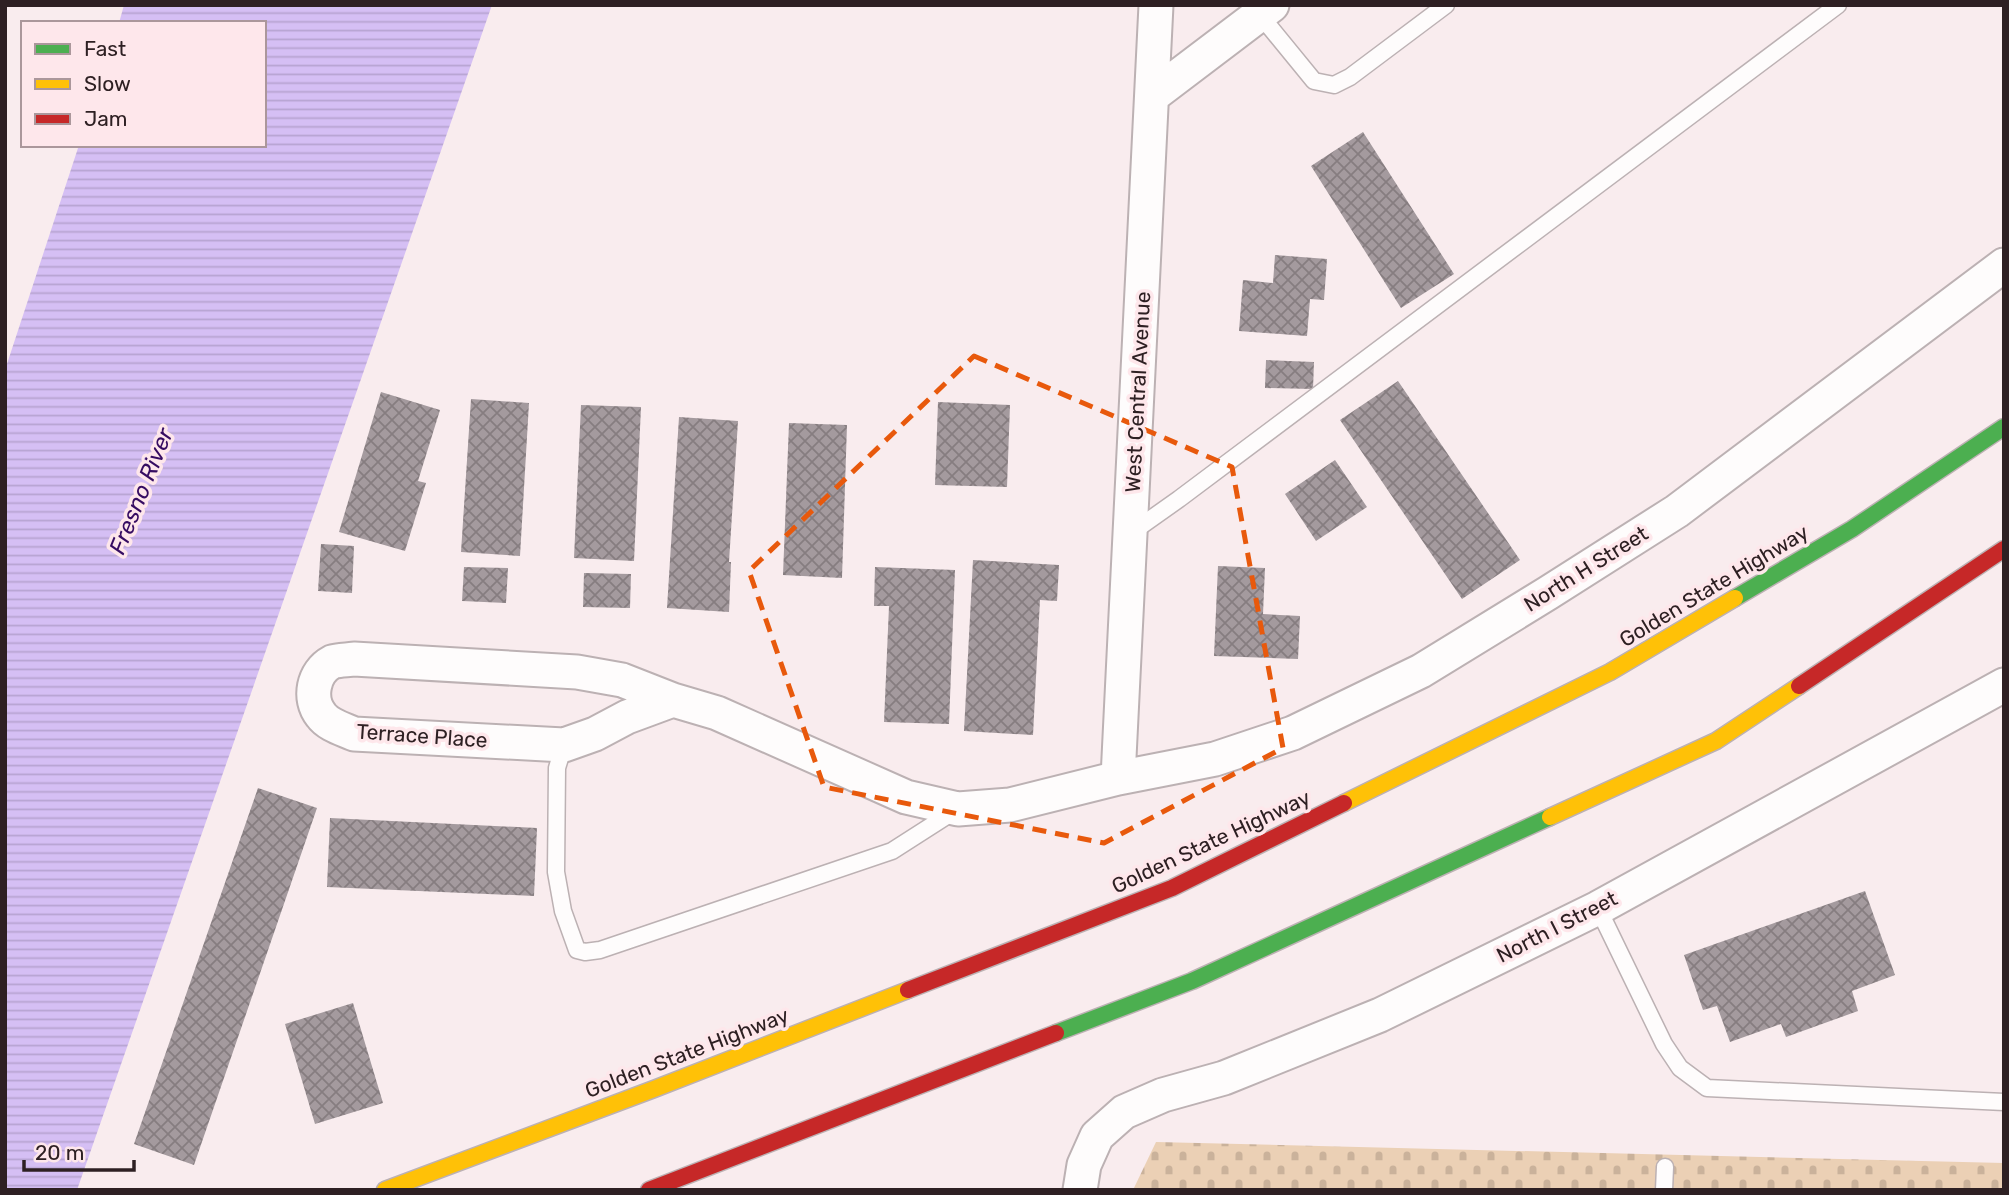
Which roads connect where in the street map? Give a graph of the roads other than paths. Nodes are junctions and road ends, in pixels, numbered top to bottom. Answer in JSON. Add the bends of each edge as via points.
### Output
{"nodes":[{"id":1,"x":1156,"y":5,"type":"edge"},
{"id":2,"x":1446,"y":5,"type":"edge"},
{"id":3,"x":1838,"y":5,"type":"edge"},
{"id":4,"x":1266,"y":10,"type":"edge"},
{"id":5,"x":1152,"y":96,"type":"junction"},
{"id":6,"x":2004,"y":265,"type":"edge"},
{"id":7,"x":2004,"y":427,"type":"edge"},
{"id":8,"x":1130,"y":533,"type":"junction"},
{"id":9,"x":2004,"y":549,"type":"edge"},
{"id":10,"x":2004,"y":685,"type":"edge"},
{"id":11,"x":673,"y":699,"type":"junction"},
{"id":12,"x":564,"y":745,"type":"junction"},
{"id":13,"x":1118,"y":778,"type":"junction"},
{"id":14,"x":958,"y":809,"type":"junction"},
{"id":15,"x":1598,"y":908,"type":"junction"},
{"id":16,"x":2004,"y":1102,"type":"edge"},
{"id":17,"x":1665,"y":1167,"type":"dead end"},
{"id":18,"x":385,"y":1190,"type":"edge"},
{"id":19,"x":649,"y":1190,"type":"edge"},
{"id":20,"x":1080,"y":1190,"type":"edge"},
{"id":21,"x":1664,"y":1190,"type":"edge"}],
"edges":[{"from":1,"to":5,"type":"street","name":"West Central Avenue"},
{"from":2,"to":4,"type":"lane","via":[[1334,85],[1314,81]]},
{"from":3,"to":8,"type":"lane"},
{"from":4,"to":5,"type":"street"},
{"from":5,"to":8,"type":"street","name":"West Central Avenue"},
{"from":6,"to":13,"type":"street","name":"North H Street","via":[[1677,511],[1421,671],[1293,733],[1214,759]]},
{"from":7,"to":18,"type":"highway","name":"Golden State Highway","via":[[1852,528],[1610,672],[1172,888]]},
{"from":8,"to":13,"type":"street","name":"West Central Avenue"},
{"from":9,"to":19,"type":"highway","via":[[1716,741],[1192,981]]},
{"from":10,"to":15,"type":"street","name":"North I Street"},
{"from":11,"to":12,"type":"street","name":"Terrace Place"},
{"from":11,"to":12,"type":"street","name":"Terrace Place","via":[[622,680],[577,672],[354,659],[332,662],[318,676],[313,696],[320,715],[354,734]]},
{"from":11,"to":14,"type":"street","name":"Terrace Place","via":[[718,713],[906,797]]},
{"from":12,"to":14,"type":"lane","via":[[557,768],[556,872],[577,950],[585,952],[892,851]]},
{"from":13,"to":14,"type":"street","name":"Terrace Place","via":[[1010,805]]},
{"from":15,"to":16,"type":"lane","via":[[1664,1044],[1680,1068],[1707,1088]]},
{"from":15,"to":20,"type":"street","name":"North I Street","via":[[1380,1015],[1124,1112],[1097,1136],[1084,1165]]},
{"from":17,"to":21,"type":"lane"}]}
